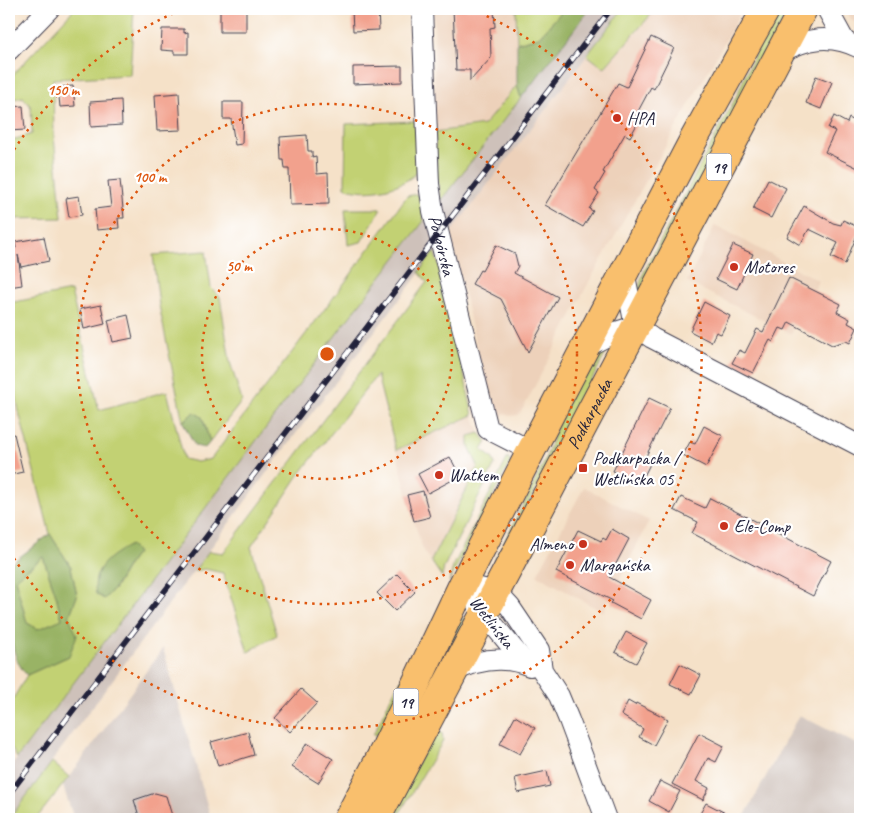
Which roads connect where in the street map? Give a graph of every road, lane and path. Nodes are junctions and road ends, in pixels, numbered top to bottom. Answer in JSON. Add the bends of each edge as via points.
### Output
{"nodes":[{"id":1,"x":49,"y":9,"type":"edge"},
{"id":2,"x":422,"y":9,"type":"edge"},
{"id":3,"x":766,"y":9,"type":"edge"},
{"id":4,"x":803,"y":9,"type":"edge"},
{"id":5,"x":827,"y":9,"type":"edge"},
{"id":6,"x":846,"y":42,"type":"edge"},
{"id":7,"x":9,"y":50,"type":"edge"},
{"id":8,"x":779,"y":53,"type":"junction"},
{"id":9,"x":624,"y":271,"type":"junction"},
{"id":10,"x":636,"y":326,"type":"junction"},
{"id":11,"x":584,"y":348,"type":"junction"},
{"id":12,"x":860,"y":446,"type":"edge"},
{"id":13,"x":531,"y":451,"type":"junction"},
{"id":14,"x":463,"y":584,"type":"junction"},
{"id":15,"x":489,"y":603,"type":"junction"},
{"id":16,"x":534,"y":667,"type":"junction"},
{"id":17,"x":453,"y":672,"type":"junction"},
{"id":18,"x":348,"y":819,"type":"edge"},
{"id":19,"x":376,"y":819,"type":"edge"},
{"id":20,"x":606,"y":819,"type":"edge"}],
"edges":[{"from":1,"to":7,"type":"street"},
{"from":2,"to":13,"type":"street","name":"Podgórska","via":[[429,184],[433,211],[488,429]]},
{"from":3,"to":9,"type":"main road","name":"Podkarpacka","number":"19"},
{"from":4,"to":6,"type":"street","via":[[810,20]]},
{"from":4,"to":8,"type":"main road","name":"Podkarpacka","number":"19"},
{"from":5,"to":6,"type":"street"},
{"from":6,"to":8,"type":"street","via":[[815,39]]},
{"from":8,"to":10,"type":"main road","name":"Podkarpacka","number":"19"},
{"from":9,"to":10,"type":"street"},
{"from":9,"to":11,"type":"main road","name":"Podkarpacka","number":"19"},
{"from":10,"to":11,"type":"street"},
{"from":10,"to":12,"type":"street","via":[[652,338]]},
{"from":10,"to":15,"type":"main road","name":"Podkarpacka","number":"19"},
{"from":11,"to":13,"type":"main road","name":"Podkarpacka","number":"19"},
{"from":13,"to":14,"type":"main road","name":"Podkarpacka","number":"19"},
{"from":14,"to":15,"type":"street","name":"Wetlińska"},
{"from":14,"to":18,"type":"main road","name":"Podkarpacka","number":"19"},
{"from":15,"to":16,"type":"street","name":"Wetlińska"},
{"from":15,"to":17,"type":"main road","name":"Podkarpacka","number":"19"},
{"from":16,"to":17,"type":"street","name":"Wetlińska","via":[[514,660],[483,660]]},
{"from":16,"to":20,"type":"street","name":"Wetlińska","via":[[559,696]]},
{"from":17,"to":19,"type":"main road","name":"Podkarpacka","number":"19"}]}
